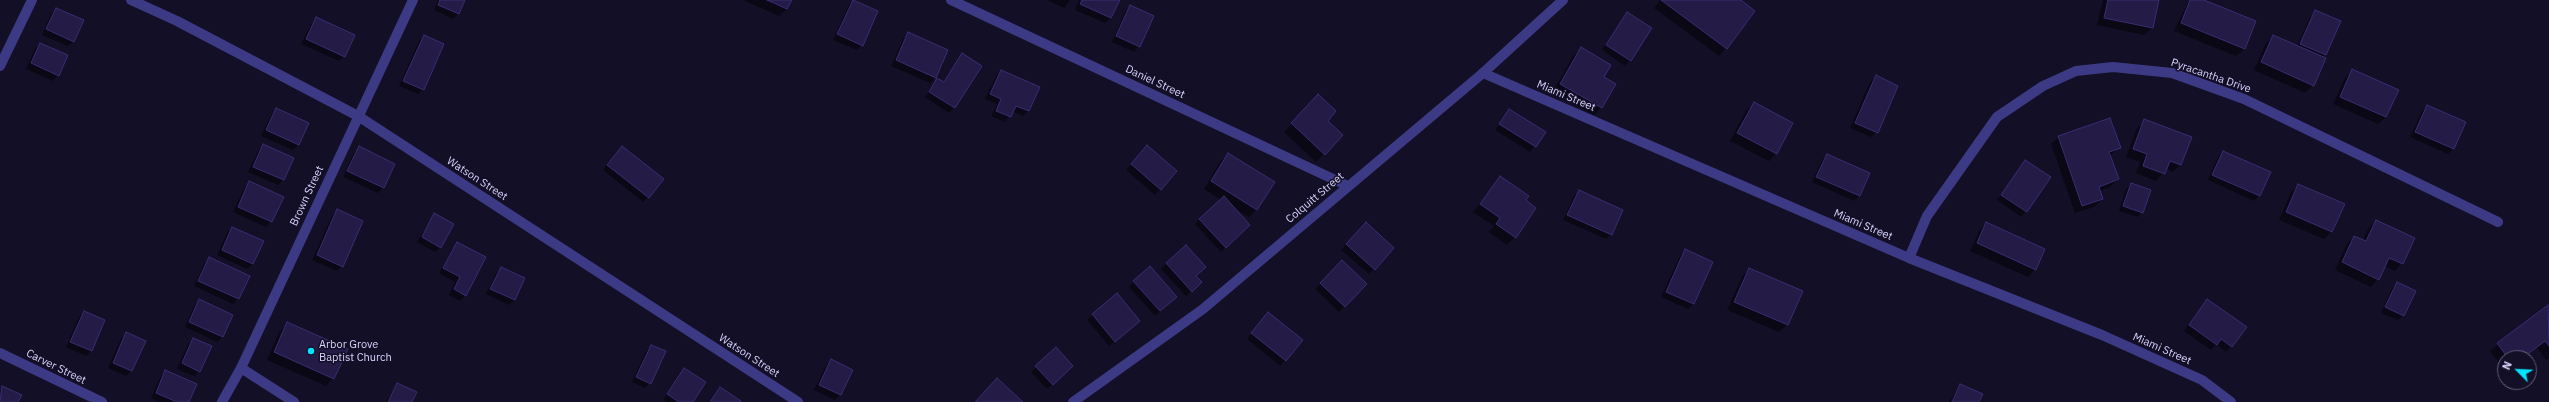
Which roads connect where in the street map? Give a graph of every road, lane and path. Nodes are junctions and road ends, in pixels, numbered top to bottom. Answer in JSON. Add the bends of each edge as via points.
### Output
{"nodes":[{"id":1,"x":32,"y":0,"type":"edge"},
{"id":2,"x":131,"y":0,"type":"edge"},
{"id":3,"x":413,"y":0,"type":"edge"},
{"id":4,"x":951,"y":0,"type":"edge"},
{"id":5,"x":1563,"y":0,"type":"edge"},
{"id":6,"x":2,"y":55,"type":"edge"},
{"id":7,"x":0,"y":66,"type":"edge"},
{"id":8,"x":1483,"y":73,"type":"junction"},
{"id":9,"x":358,"y":116,"type":"junction"},
{"id":10,"x":1348,"y":186,"type":"junction"},
{"id":11,"x":2498,"y":222,"type":"dead end"},
{"id":12,"x":1909,"y":258,"type":"junction"},
{"id":13,"x":0,"y":353,"type":"edge"},
{"id":14,"x":241,"y":368,"type":"junction"},
{"id":15,"x":102,"y":402,"type":"edge"},
{"id":16,"x":222,"y":402,"type":"edge"},
{"id":17,"x":294,"y":402,"type":"edge"},
{"id":18,"x":798,"y":402,"type":"edge"},
{"id":19,"x":1072,"y":402,"type":"edge"},
{"id":20,"x":2232,"y":402,"type":"edge"}],
"edges":[{"from":1,"to":6,"type":"street"},
{"from":2,"to":9,"type":"street","name":"Watson Street","via":[[177,21]]},
{"from":3,"to":9,"type":"street","name":"Brown Street"},
{"from":4,"to":10,"type":"street","name":"Daniel Street"},
{"from":5,"to":8,"type":"street","name":"Colquitt Street"},
{"from":6,"to":7,"type":"street"},
{"from":8,"to":10,"type":"street","name":"Colquitt Street"},
{"from":8,"to":12,"type":"street","name":"Miami Street"},
{"from":9,"to":14,"type":"street","name":"Brown Street"},
{"from":9,"to":18,"type":"street","name":"Watson Street"},
{"from":10,"to":19,"type":"street","name":"Colquitt Street","via":[[1203,309]]},
{"from":11,"to":12,"type":"street","name":"Pyracantha Drive","via":[[2244,99],[2172,73],[2113,67],[2076,71],[2043,86],[1997,117],[1927,216]]},
{"from":12,"to":20,"type":"street","name":"Miami Street","via":[[2138,351],[2202,380]]},
{"from":13,"to":15,"type":"street","name":"Carver Street"},
{"from":14,"to":16,"type":"street","name":"Brown Street"},
{"from":14,"to":17,"type":"street"}]}
